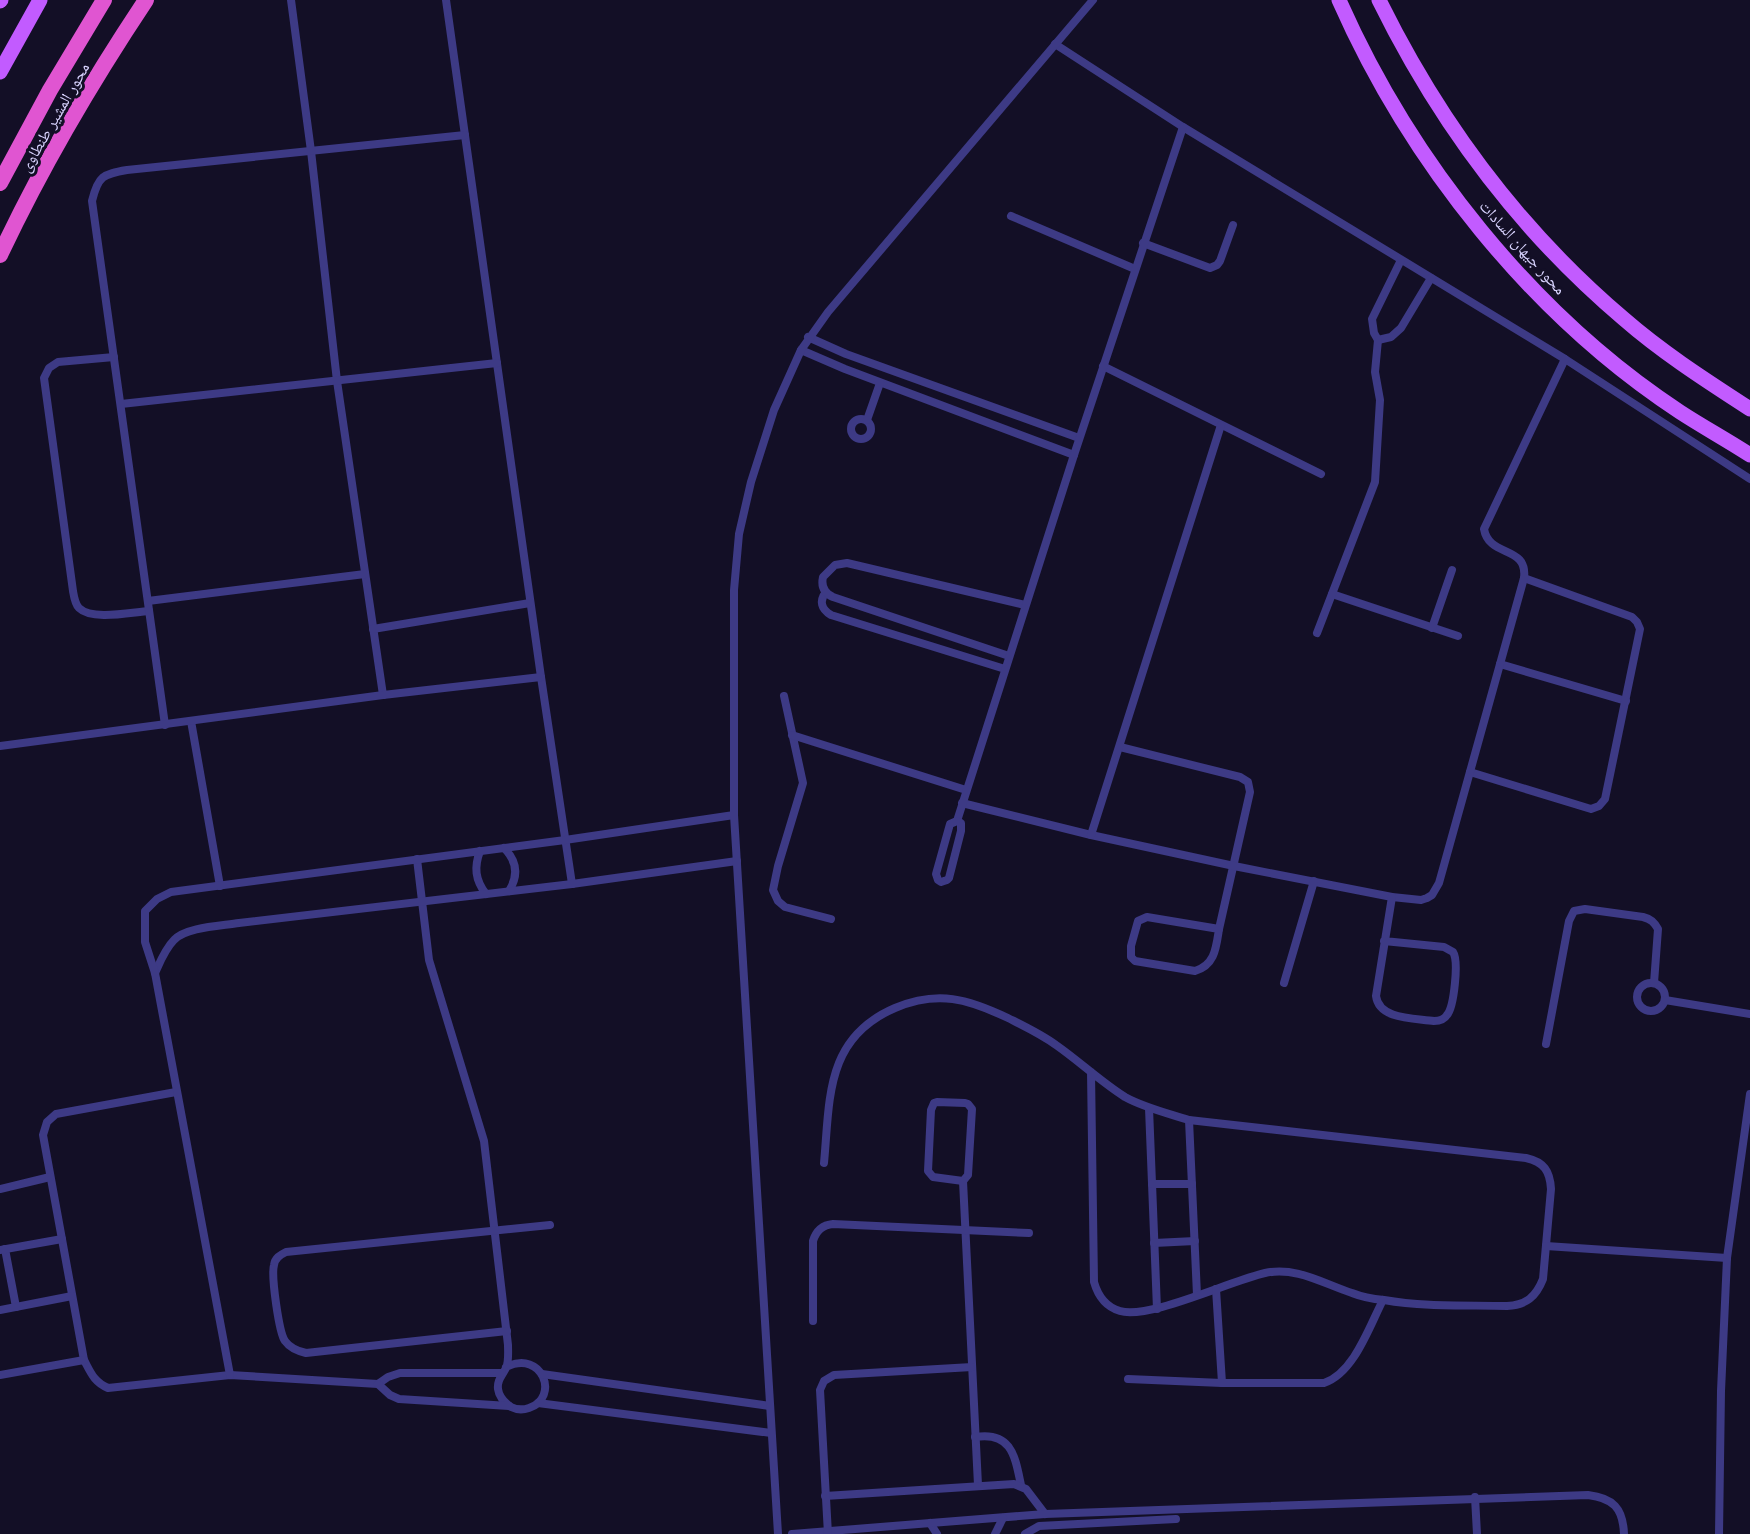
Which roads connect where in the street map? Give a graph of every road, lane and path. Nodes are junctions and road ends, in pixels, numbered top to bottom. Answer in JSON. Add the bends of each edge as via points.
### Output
{"nodes":[{"id":1,"x":40,"y":0,"type":"edge"},
{"id":2,"x":104,"y":0,"type":"edge"},
{"id":3,"x":146,"y":0,"type":"edge"},
{"id":4,"x":291,"y":0,"type":"edge"},
{"id":5,"x":446,"y":0,"type":"edge"},
{"id":6,"x":1093,"y":0,"type":"edge"},
{"id":7,"x":1339,"y":0,"type":"edge"},
{"id":8,"x":1379,"y":0,"type":"edge"},
{"id":9,"x":1055,"y":44,"type":"junction"},
{"id":10,"x":0,"y":72,"type":"edge"},
{"id":11,"x":1183,"y":127,"type":"junction"},
{"id":12,"x":465,"y":135,"type":"junction"},
{"id":13,"x":311,"y":151,"type":"junction"},
{"id":14,"x":0,"y":183,"type":"edge"},
{"id":15,"x":1011,"y":216,"type":"dead end"},
{"id":16,"x":1233,"y":225,"type":"dead end"},
{"id":17,"x":1143,"y":243,"type":"junction"},
{"id":18,"x":0,"y":255,"type":"edge"},
{"id":19,"x":1401,"y":260,"type":"junction"},
{"id":20,"x":1135,"y":269,"type":"junction"},
{"id":21,"x":1431,"y":278,"type":"junction"},
{"id":22,"x":808,"y":337,"type":"junction"},
{"id":23,"x":1378,"y":340,"type":"junction"},
{"id":24,"x":801,"y":350,"type":"junction"},
{"id":25,"x":114,"y":357,"type":"junction"},
{"id":26,"x":1565,"y":359,"type":"junction"},
{"id":27,"x":497,"y":363,"type":"junction"},
{"id":28,"x":1103,"y":366,"type":"junction"},
{"id":29,"x":337,"y":381,"type":"junction"},
{"id":30,"x":880,"y":382,"type":"junction"},
{"id":31,"x":121,"y":404,"type":"junction"},
{"id":32,"x":1750,"y":409,"type":"edge"},
{"id":33,"x":867,"y":420,"type":"dead end"},
{"id":34,"x":1221,"y":425,"type":"junction"},
{"id":35,"x":1079,"y":438,"type":"junction"},
{"id":36,"x":1750,"y":454,"type":"edge"},
{"id":37,"x":1074,"y":455,"type":"junction"},
{"id":38,"x":1321,"y":474,"type":"dead end"},
{"id":39,"x":1750,"y":479,"type":"edge"},
{"id":40,"x":1452,"y":570,"type":"dead end"},
{"id":41,"x":364,"y":574,"type":"junction"},
{"id":42,"x":1524,"y":578,"type":"junction"},
{"id":43,"x":826,"y":592,"type":"junction"},
{"id":44,"x":1332,"y":594,"type":"junction"},
{"id":45,"x":148,"y":601,"type":"junction"},
{"id":46,"x":530,"y":603,"type":"junction"},
{"id":47,"x":1025,"y":605,"type":"junction"},
{"id":48,"x":149,"y":611,"type":"junction"},
{"id":49,"x":897,"y":618,"type":"junction"},
{"id":50,"x":1432,"y":628,"type":"junction"},
{"id":51,"x":373,"y":629,"type":"junction"},
{"id":52,"x":1317,"y":633,"type":"dead end"},
{"id":53,"x":893,"y":634,"type":"junction"},
{"id":54,"x":1458,"y":636,"type":"dead end"},
{"id":55,"x":952,"y":637,"type":"junction"},
{"id":56,"x":948,"y":651,"type":"junction"},
{"id":57,"x":1009,"y":656,"type":"junction"},
{"id":58,"x":1500,"y":664,"type":"junction"},
{"id":59,"x":1005,"y":669,"type":"junction"},
{"id":60,"x":541,"y":678,"type":"junction"},
{"id":61,"x":383,"y":694,"type":"junction"},
{"id":62,"x":784,"y":696,"type":"dead end"},
{"id":63,"x":1626,"y":701,"type":"junction"},
{"id":64,"x":191,"y":721,"type":"junction"},
{"id":65,"x":165,"y":725,"type":"junction"},
{"id":66,"x":792,"y":735,"type":"junction"},
{"id":67,"x":0,"y":746,"type":"edge"},
{"id":68,"x":1120,"y":747,"type":"junction"},
{"id":69,"x":1470,"y":772,"type":"junction"},
{"id":70,"x":966,"y":790,"type":"junction"},
{"id":71,"x":963,"y":803,"type":"junction"},
{"id":72,"x":734,"y":815,"type":"junction"},
{"id":73,"x":957,"y":821,"type":"junction"},
{"id":74,"x":1091,"y":835,"type":"junction"},
{"id":75,"x":565,"y":840,"type":"junction"},
{"id":76,"x":504,"y":848,"type":"junction"},
{"id":77,"x":480,"y":851,"type":"junction"},
{"id":78,"x":417,"y":859,"type":"junction"},
{"id":79,"x":738,"y":861,"type":"junction"},
{"id":80,"x":1234,"y":866,"type":"junction"},
{"id":81,"x":1314,"y":881,"type":"junction"},
{"id":82,"x":572,"y":884,"type":"junction"},
{"id":83,"x":220,"y":886,"type":"junction"},
{"id":84,"x":509,"y":891,"type":"junction"},
{"id":85,"x":486,"y":894,"type":"junction"},
{"id":86,"x":1392,"y":897,"type":"junction"},
{"id":87,"x":422,"y":902,"type":"junction"},
{"id":88,"x":831,"y":919,"type":"dead end"},
{"id":89,"x":1219,"y":929,"type":"junction"},
{"id":90,"x":1384,"y":941,"type":"junction"},
{"id":91,"x":155,"y":973,"type":"junction"},
{"id":92,"x":1284,"y":982,"type":"dead end"},
{"id":93,"x":1654,"y":983,"type":"junction"},
{"id":94,"x":1665,"y":1000,"type":"junction"},
{"id":95,"x":1750,"y":1014,"type":"edge"},
{"id":96,"x":1546,"y":1044,"type":"dead end"},
{"id":97,"x":1091,"y":1072,"type":"junction"},
{"id":98,"x":176,"y":1092,"type":"junction"},
{"id":99,"x":1750,"y":1094,"type":"edge"},
{"id":100,"x":1149,"y":1108,"type":"junction"},
{"id":101,"x":1189,"y":1120,"type":"junction"},
{"id":102,"x":824,"y":1163,"type":"dead end"},
{"id":103,"x":50,"y":1176,"type":"junction"},
{"id":104,"x":963,"y":1181,"type":"junction"},
{"id":105,"x":1152,"y":1184,"type":"junction"},
{"id":106,"x":1192,"y":1184,"type":"junction"},
{"id":107,"x":0,"y":1189,"type":"edge"},
{"id":108,"x":550,"y":1225,"type":"dead end"},
{"id":109,"x":496,"y":1229,"type":"junction"},
{"id":110,"x":965,"y":1229,"type":"junction"},
{"id":111,"x":1029,"y":1233,"type":"dead end"},
{"id":112,"x":62,"y":1239,"type":"junction"},
{"id":113,"x":1195,"y":1241,"type":"junction"},
{"id":114,"x":1154,"y":1243,"type":"junction"},
{"id":115,"x":1546,"y":1246,"type":"junction"},
{"id":116,"x":3,"y":1249,"type":"edge"},
{"id":117,"x":1727,"y":1258,"type":"junction"},
{"id":118,"x":1216,"y":1289,"type":"junction"},
{"id":119,"x":1197,"y":1295,"type":"junction"},
{"id":120,"x":72,"y":1296,"type":"junction"},
{"id":121,"x":1383,"y":1300,"type":"junction"},
{"id":122,"x":16,"y":1307,"type":"junction"},
{"id":123,"x":1157,"y":1309,"type":"junction"},
{"id":124,"x":0,"y":1311,"type":"edge"},
{"id":125,"x":813,"y":1322,"type":"dead end"},
{"id":126,"x":507,"y":1331,"type":"junction"},
{"id":127,"x":84,"y":1360,"type":"junction"},
{"id":128,"x":972,"y":1367,"type":"junction"},
{"id":129,"x":504,"y":1370,"type":"junction"},
{"id":130,"x":542,"y":1374,"type":"junction"},
{"id":131,"x":0,"y":1375,"type":"edge"},
{"id":132,"x":230,"y":1375,"type":"junction"},
{"id":133,"x":1128,"y":1379,"type":"dead end"},
{"id":134,"x":1222,"y":1383,"type":"junction"},
{"id":135,"x":378,"y":1384,"type":"junction"},
{"id":136,"x":538,"y":1403,"type":"junction"},
{"id":137,"x":509,"y":1406,"type":"junction"},
{"id":138,"x":770,"y":1406,"type":"junction"},
{"id":139,"x":771,"y":1433,"type":"junction"},
{"id":140,"x":975,"y":1437,"type":"junction"},
{"id":141,"x":978,"y":1485,"type":"junction"},
{"id":142,"x":1021,"y":1485,"type":"junction"},
{"id":143,"x":825,"y":1496,"type":"junction"},
{"id":144,"x":1475,"y":1497,"type":"junction"},
{"id":145,"x":1045,"y":1514,"type":"junction"},
{"id":146,"x":1003,"y":1518,"type":"junction"},
{"id":147,"x":1176,"y":1520,"type":"dead end"},
{"id":148,"x":930,"y":1523,"type":"junction"},
{"id":149,"x":827,"y":1533,"type":"edge"},
{"id":150,"x":778,"y":1534,"type":"edge"},
{"id":151,"x":792,"y":1534,"type":"edge"},
{"id":152,"x":937,"y":1534,"type":"edge"},
{"id":153,"x":995,"y":1534,"type":"edge"},
{"id":154,"x":1025,"y":1534,"type":"edge"},
{"id":155,"x":1477,"y":1534,"type":"edge"},
{"id":156,"x":1624,"y":1534,"type":"edge"},
{"id":157,"x":1719,"y":1534,"type":"edge"}],
"edges":[{"from":1,"to":10,"type":"main road"},
{"from":2,"to":14,"type":"highway","name":"محور المشير طنطاوى"},
{"from":3,"to":18,"type":"highway","name":"محور المشير طنطاوى","via":[[42,173]]},
{"from":4,"to":13,"type":"lane"},
{"from":5,"to":12,"type":"lane"},
{"from":6,"to":9,"type":"lane"},
{"from":7,"to":36,"type":"main road","name":"محور جيهان السادات","via":[[1406,127],[1438,175],[1510,264],[1592,344],[1636,380]]},
{"from":8,"to":32,"type":"main road","name":"محور جيهان السادات","via":[[1438,107],[1523,221],[1625,320]]},
{"from":9,"to":11,"type":"lane"},
{"from":9,"to":22,"type":"lane"},
{"from":11,"to":17,"type":"lane"},
{"from":11,"to":19,"type":"lane"},
{"from":12,"to":13,"type":"lane"},
{"from":12,"to":27,"type":"lane"},
{"from":13,"to":25,"type":"lane","via":[[127,170],[107,174],[96,183],[92,201]]},
{"from":13,"to":29,"type":"lane"},
{"from":15,"to":20,"type":"lane"},
{"from":16,"to":17,"type":"lane","via":[[1220,261],[1210,268]]},
{"from":17,"to":20,"type":"lane"},
{"from":19,"to":21,"type":"lane"},
{"from":19,"to":23,"type":"lane","via":[[1374,310],[1372,319]]},
{"from":20,"to":28,"type":"lane"},
{"from":21,"to":23,"type":"lane","via":[[1396,333]]},
{"from":21,"to":26,"type":"lane"},
{"from":22,"to":24,"type":"lane"},
{"from":22,"to":35,"type":"lane"},
{"from":23,"to":44,"type":"lane","via":[[1375,372],[1380,400],[1375,482]]},
{"from":24,"to":30,"type":"lane"},
{"from":24,"to":72,"type":"lane","via":[[774,411],[739,534],[734,590]]},
{"from":25,"to":31,"type":"lane"},
{"from":25,"to":48,"type":"lane","via":[[58,362],[48,368],[44,378],[71,579],[77,607],[87,614]]},
{"from":26,"to":39,"type":"lane"},
{"from":26,"to":42,"type":"lane","via":[[1484,529],[1485,538],[1492,544],[1521,560]]},
{"from":27,"to":29,"type":"lane"},
{"from":27,"to":46,"type":"lane"},
{"from":28,"to":34,"type":"lane"},
{"from":28,"to":35,"type":"lane"},
{"from":29,"to":31,"type":"lane"},
{"from":29,"to":41,"type":"lane"},
{"from":30,"to":33,"type":"lane"},
{"from":30,"to":37,"type":"lane"},
{"from":31,"to":45,"type":"lane"},
{"from":34,"to":38,"type":"lane"},
{"from":34,"to":68,"type":"lane"},
{"from":35,"to":37,"type":"lane"},
{"from":37,"to":47,"type":"lane"},
{"from":40,"to":50,"type":"lane"},
{"from":41,"to":45,"type":"lane"},
{"from":41,"to":51,"type":"lane"},
{"from":42,"to":58,"type":"lane"},
{"from":42,"to":63,"type":"lane","via":[[1626,614],[1637,622],[1640,629]]},
{"from":43,"to":47,"type":"lane","via":[[823,577],[835,565],[847,563]]},
{"from":43,"to":49,"type":"lane"},
{"from":43,"to":53,"type":"lane","via":[[822,604],[826,612]]},
{"from":44,"to":50,"type":"lane"},
{"from":44,"to":52,"type":"lane"},
{"from":45,"to":48,"type":"lane"},
{"from":46,"to":51,"type":"lane"},
{"from":46,"to":60,"type":"lane"},
{"from":47,"to":57,"type":"lane"},
{"from":48,"to":65,"type":"lane"},
{"from":49,"to":53,"type":"lane"},
{"from":49,"to":55,"type":"lane"},
{"from":50,"to":54,"type":"lane"},
{"from":51,"to":61,"type":"lane"},
{"from":53,"to":56,"type":"lane"},
{"from":55,"to":56,"type":"lane"},
{"from":55,"to":57,"type":"lane"},
{"from":56,"to":59,"type":"lane"},
{"from":57,"to":59,"type":"lane"},
{"from":58,"to":63,"type":"lane"},
{"from":58,"to":69,"type":"lane"},
{"from":59,"to":70,"type":"lane"},
{"from":60,"to":61,"type":"lane"},
{"from":60,"to":75,"type":"lane"},
{"from":61,"to":64,"type":"lane"},
{"from":62,"to":66,"type":"lane"},
{"from":63,"to":69,"type":"lane","via":[[1605,799],[1595,808]]},
{"from":64,"to":65,"type":"lane"},
{"from":64,"to":83,"type":"lane"},
{"from":65,"to":67,"type":"lane"},
{"from":66,"to":70,"type":"lane"},
{"from":66,"to":88,"type":"lane","via":[[803,783],[774,890],[785,908]]},
{"from":68,"to":74,"type":"lane"},
{"from":68,"to":80,"type":"lane","via":[[1248,782],[1250,792]]},
{"from":69,"to":86,"type":"lane","via":[[1436,889],[1421,900]]},
{"from":70,"to":71,"type":"lane"},
{"from":71,"to":73,"type":"lane"},
{"from":71,"to":74,"type":"lane"},
{"from":72,"to":75,"type":"lane"},
{"from":72,"to":79,"type":"lane"},
{"from":73,"to":73,"type":"lane","via":[[950,824],[936,874],[941,882],[949,878],[961,831]]},
{"from":74,"to":80,"type":"lane"},
{"from":75,"to":76,"type":"lane"},
{"from":75,"to":82,"type":"lane"},
{"from":76,"to":77,"type":"lane"},
{"from":76,"to":84,"type":"lane","via":[[516,868]]},
{"from":77,"to":78,"type":"lane"},
{"from":77,"to":85,"type":"lane","via":[[476,873]]},
{"from":78,"to":83,"type":"lane"},
{"from":78,"to":87,"type":"lane"},
{"from":79,"to":82,"type":"lane"},
{"from":79,"to":138,"type":"lane"},
{"from":80,"to":81,"type":"lane"},
{"from":80,"to":89,"type":"lane"},
{"from":81,"to":86,"type":"lane"},
{"from":81,"to":92,"type":"lane"},
{"from":82,"to":84,"type":"lane"},
{"from":83,"to":91,"type":"lane","via":[[171,892],[145,911],[145,942]]},
{"from":84,"to":85,"type":"lane"},
{"from":85,"to":87,"type":"lane"},
{"from":86,"to":90,"type":"lane"},
{"from":87,"to":91,"type":"lane","via":[[186,932],[166,949]]},
{"from":87,"to":109,"type":"lane","via":[[429,960],[484,1141]]},
{"from":89,"to":89,"type":"lane","via":[[1211,962],[1196,971],[1140,963],[1131,957],[1136,926],[1142,918]]},
{"from":90,"to":90,"type":"lane","via":[[1376,996],[1381,1010],[1434,1021],[1446,1017],[1457,962],[1454,952],[1444,947]]},
{"from":91,"to":98,"type":"lane"},
{"from":93,"to":94,"type":"lane","via":[[1663,989]]},
{"from":93,"to":94,"type":"lane","via":[[1639,990],[1640,1005],[1654,1011]]},
{"from":93,"to":96,"type":"lane","via":[[1658,929],[1650,918],[1585,909],[1574,911]]},
{"from":94,"to":95,"type":"lane"},
{"from":97,"to":100,"type":"lane","via":[[1122,1095]]},
{"from":97,"to":102,"type":"lane","via":[[1046,1038],[978,1004],[951,998],[905,1004],[866,1027],[837,1065]]},
{"from":97,"to":123,"type":"lane","via":[[1094,1282],[1106,1304],[1120,1311]]},
{"from":98,"to":103,"type":"lane","via":[[56,1114],[47,1122],[43,1135]]},
{"from":98,"to":132,"type":"lane"},
{"from":99,"to":117,"type":"lane"},
{"from":100,"to":101,"type":"lane"},
{"from":100,"to":105,"type":"lane"},
{"from":101,"to":106,"type":"lane"},
{"from":101,"to":115,"type":"lane","via":[[1537,1161],[1546,1167],[1551,1178]]},
{"from":103,"to":107,"type":"lane"},
{"from":103,"to":112,"type":"lane"},
{"from":104,"to":104,"type":"lane","via":[[933,1177],[928,1171],[931,1110],[937,1102],[965,1103],[972,1110],[968,1175]]},
{"from":104,"to":110,"type":"lane"},
{"from":105,"to":106,"type":"lane"},
{"from":105,"to":114,"type":"lane"},
{"from":106,"to":113,"type":"lane"},
{"from":108,"to":109,"type":"lane"},
{"from":109,"to":126,"type":"lane"},
{"from":109,"to":126,"type":"lane","via":[[286,1252],[275,1261],[273,1273],[282,1336],[300,1352]]},
{"from":110,"to":111,"type":"lane"},
{"from":110,"to":125,"type":"lane","via":[[824,1226],[813,1241]]},
{"from":110,"to":128,"type":"lane"},
{"from":112,"to":116,"type":"lane"},
{"from":112,"to":120,"type":"lane"},
{"from":113,"to":114,"type":"lane"},
{"from":113,"to":119,"type":"lane"},
{"from":114,"to":123,"type":"lane"},
{"from":115,"to":117,"type":"lane"},
{"from":115,"to":121,"type":"lane","via":[[1538,1291],[1519,1305]]},
{"from":116,"to":122,"type":"lane"},
{"from":117,"to":157,"type":"lane"},
{"from":118,"to":119,"type":"lane"},
{"from":118,"to":121,"type":"lane","via":[[1276,1271],[1316,1278],[1356,1295]]},
{"from":118,"to":134,"type":"lane"},
{"from":119,"to":123,"type":"lane"},
{"from":120,"to":122,"type":"lane"},
{"from":120,"to":127,"type":"lane"},
{"from":121,"to":134,"type":"lane","via":[[1349,1365],[1331,1381]]},
{"from":122,"to":124,"type":"lane"},
{"from":126,"to":129,"type":"lane"},
{"from":127,"to":131,"type":"lane"},
{"from":127,"to":132,"type":"lane","via":[[93,1378],[108,1388]]},
{"from":128,"to":140,"type":"lane"},
{"from":128,"to":143,"type":"lane","via":[[834,1375],[824,1381],[820,1390]]},
{"from":129,"to":130,"type":"lane","via":[[516,1362],[527,1362]]},
{"from":129,"to":135,"type":"lane","via":[[400,1373]]},
{"from":129,"to":137,"type":"lane","via":[[498,1391]]},
{"from":130,"to":136,"type":"lane","via":[[545,1389]]},
{"from":130,"to":138,"type":"lane"},
{"from":132,"to":135,"type":"lane"},
{"from":133,"to":134,"type":"lane"},
{"from":135,"to":137,"type":"lane","via":[[399,1399]]},
{"from":136,"to":137,"type":"lane","via":[[524,1410]]},
{"from":136,"to":139,"type":"lane"},
{"from":138,"to":139,"type":"lane"},
{"from":139,"to":150,"type":"lane"},
{"from":140,"to":141,"type":"lane"},
{"from":140,"to":142,"type":"lane","via":[[990,1436],[1009,1446]]},
{"from":141,"to":142,"type":"lane"},
{"from":141,"to":143,"type":"lane"},
{"from":142,"to":145,"type":"lane"},
{"from":143,"to":149,"type":"lane"},
{"from":144,"to":145,"type":"lane"},
{"from":144,"to":155,"type":"lane"},
{"from":144,"to":156,"type":"lane","via":[[1602,1496],[1615,1504]]},
{"from":145,"to":146,"type":"lane"},
{"from":146,"to":148,"type":"lane"},
{"from":146,"to":153,"type":"lane"},
{"from":147,"to":154,"type":"lane","via":[[1039,1526]]},
{"from":148,"to":149,"type":"lane"},
{"from":148,"to":152,"type":"lane"},
{"from":149,"to":151,"type":"lane"}]}
